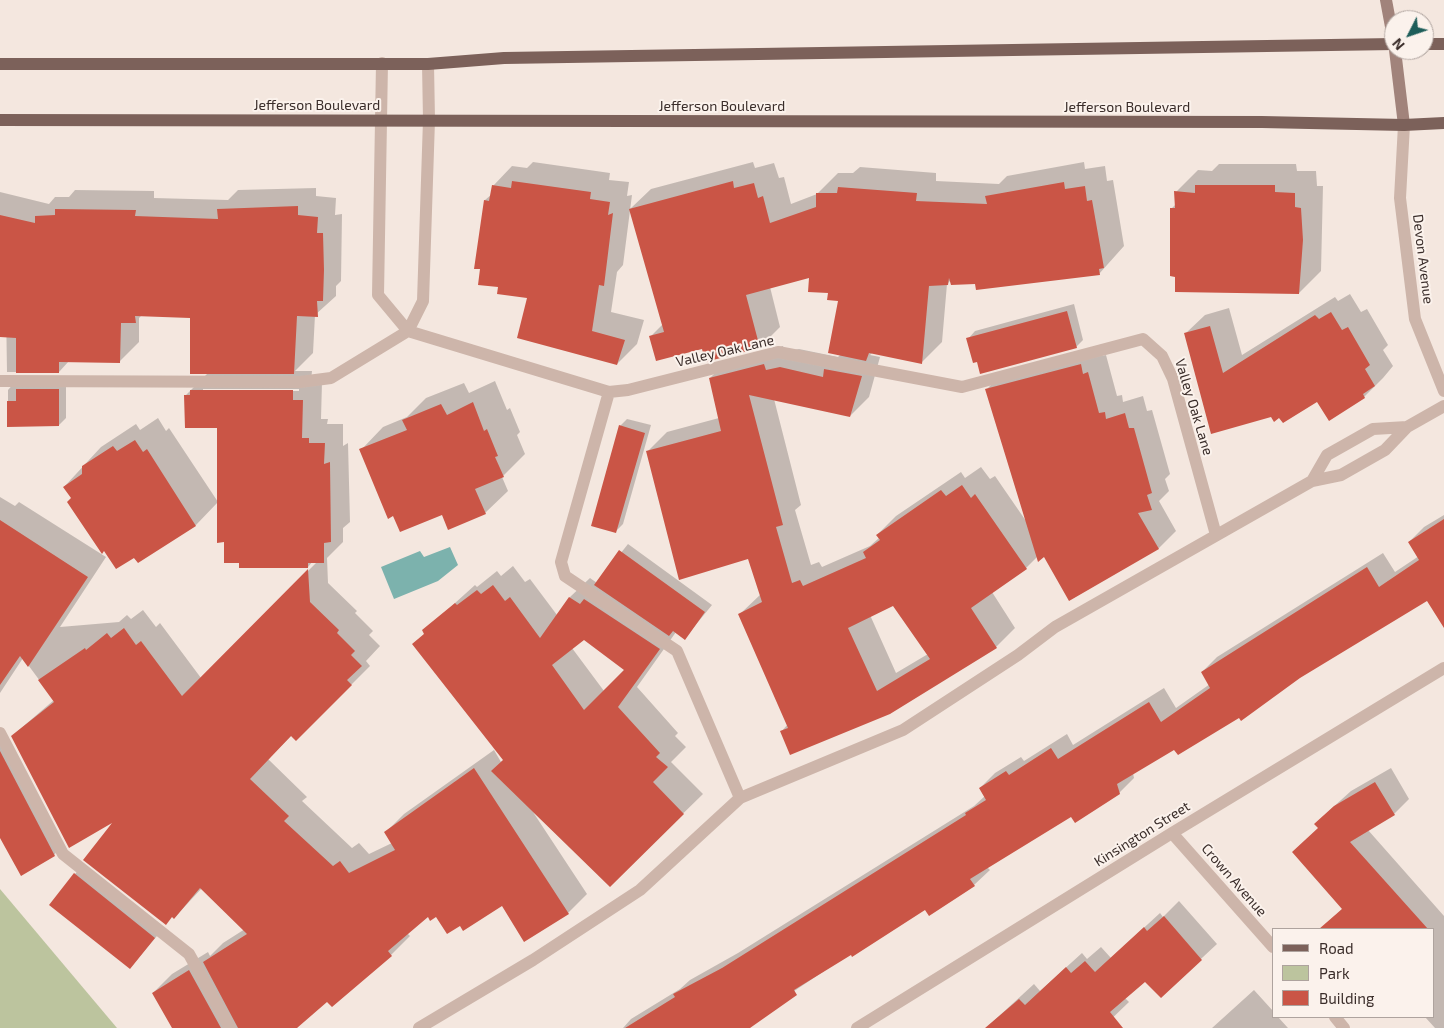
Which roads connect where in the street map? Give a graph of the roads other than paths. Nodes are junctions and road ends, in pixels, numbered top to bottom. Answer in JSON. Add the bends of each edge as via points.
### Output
{"nodes":[{"id":1,"x":1384,"y":43,"type":"edge"},
{"id":2,"x":1396,"y":60,"type":"edge"},
{"id":3,"x":382,"y":63,"type":"junction"},
{"id":4,"x":0,"y":64,"type":"edge"},
{"id":5,"x":428,"y":64,"type":"junction"},
{"id":6,"x":0,"y":120,"type":"edge"},
{"id":7,"x":381,"y":120,"type":"junction"},
{"id":8,"x":429,"y":120,"type":"junction"},
{"id":9,"x":1444,"y":123,"type":"edge"},
{"id":10,"x":1404,"y":125,"type":"junction"},
{"id":11,"x":408,"y":331,"type":"junction"},
{"id":12,"x":0,"y":381,"type":"edge"},
{"id":13,"x":609,"y":392,"type":"junction"},
{"id":14,"x":1444,"y":392,"type":"edge"},
{"id":15,"x":1444,"y":406,"type":"edge"},
{"id":16,"x":1407,"y":427,"type":"junction"},
{"id":17,"x":1312,"y":481,"type":"junction"},
{"id":18,"x":1216,"y":535,"type":"junction"},
{"id":19,"x":1444,"y":668,"type":"edge"},
{"id":20,"x":0,"y":733,"type":"edge"},
{"id":21,"x":740,"y":798,"type":"junction"},
{"id":22,"x":1172,"y":832,"type":"junction"},
{"id":23,"x":1272,"y":946,"type":"edge"},
{"id":24,"x":1335,"y":1018,"type":"edge"},
{"id":25,"x":860,"y":1027,"type":"edge"},
{"id":26,"x":230,"y":1028,"type":"edge"},
{"id":27,"x":419,"y":1028,"type":"edge"},
{"id":28,"x":1344,"y":1028,"type":"edge"}],
"edges":[{"from":1,"to":5,"type":"main road","via":[[504,58]]},
{"from":2,"to":10,"type":"street"},
{"from":3,"to":4,"type":"main road"},
{"from":3,"to":5,"type":"main road"},
{"from":3,"to":7,"type":"street"},
{"from":5,"to":8,"type":"street"},
{"from":6,"to":7,"type":"main road","name":"Jefferson Boulevard"},
{"from":7,"to":8,"type":"main road","name":"Jefferson Boulevard"},
{"from":7,"to":11,"type":"street","via":[[378,295]]},
{"from":8,"to":10,"type":"main road","name":"Jefferson Boulevard"},
{"from":8,"to":11,"type":"street","via":[[423,301]]},
{"from":9,"to":10,"type":"main road","name":"Jefferson Boulevard"},
{"from":10,"to":14,"type":"street","name":"Devon Avenue","via":[[1400,198],[1415,319]]},
{"from":11,"to":12,"type":"street","via":[[330,378],[300,382]]},
{"from":11,"to":13,"type":"street"},
{"from":13,"to":18,"type":"street","name":"Valley Oak Lane","via":[[778,352],[962,387],[1143,339],[1162,356],[1173,379]]},
{"from":13,"to":21,"type":"street","via":[[561,562],[565,576],[677,651]]},
{"from":15,"to":16,"type":"street"},
{"from":16,"to":17,"type":"street","via":[[1385,450],[1341,476]]},
{"from":16,"to":17,"type":"street","via":[[1374,429],[1343,446],[1327,456]]},
{"from":17,"to":18,"type":"street"},
{"from":18,"to":21,"type":"street","via":[[1055,627],[903,730]]},
{"from":19,"to":22,"type":"street","name":"Kinsington Street"},
{"from":20,"to":26,"type":"street","via":[[63,854],[189,954]]},
{"from":21,"to":27,"type":"street","via":[[640,890],[533,960]]},
{"from":22,"to":23,"type":"street","name":"Crown Avenue"},
{"from":22,"to":25,"type":"street","name":"Kinsington Street"},
{"from":24,"to":28,"type":"street"}]}
